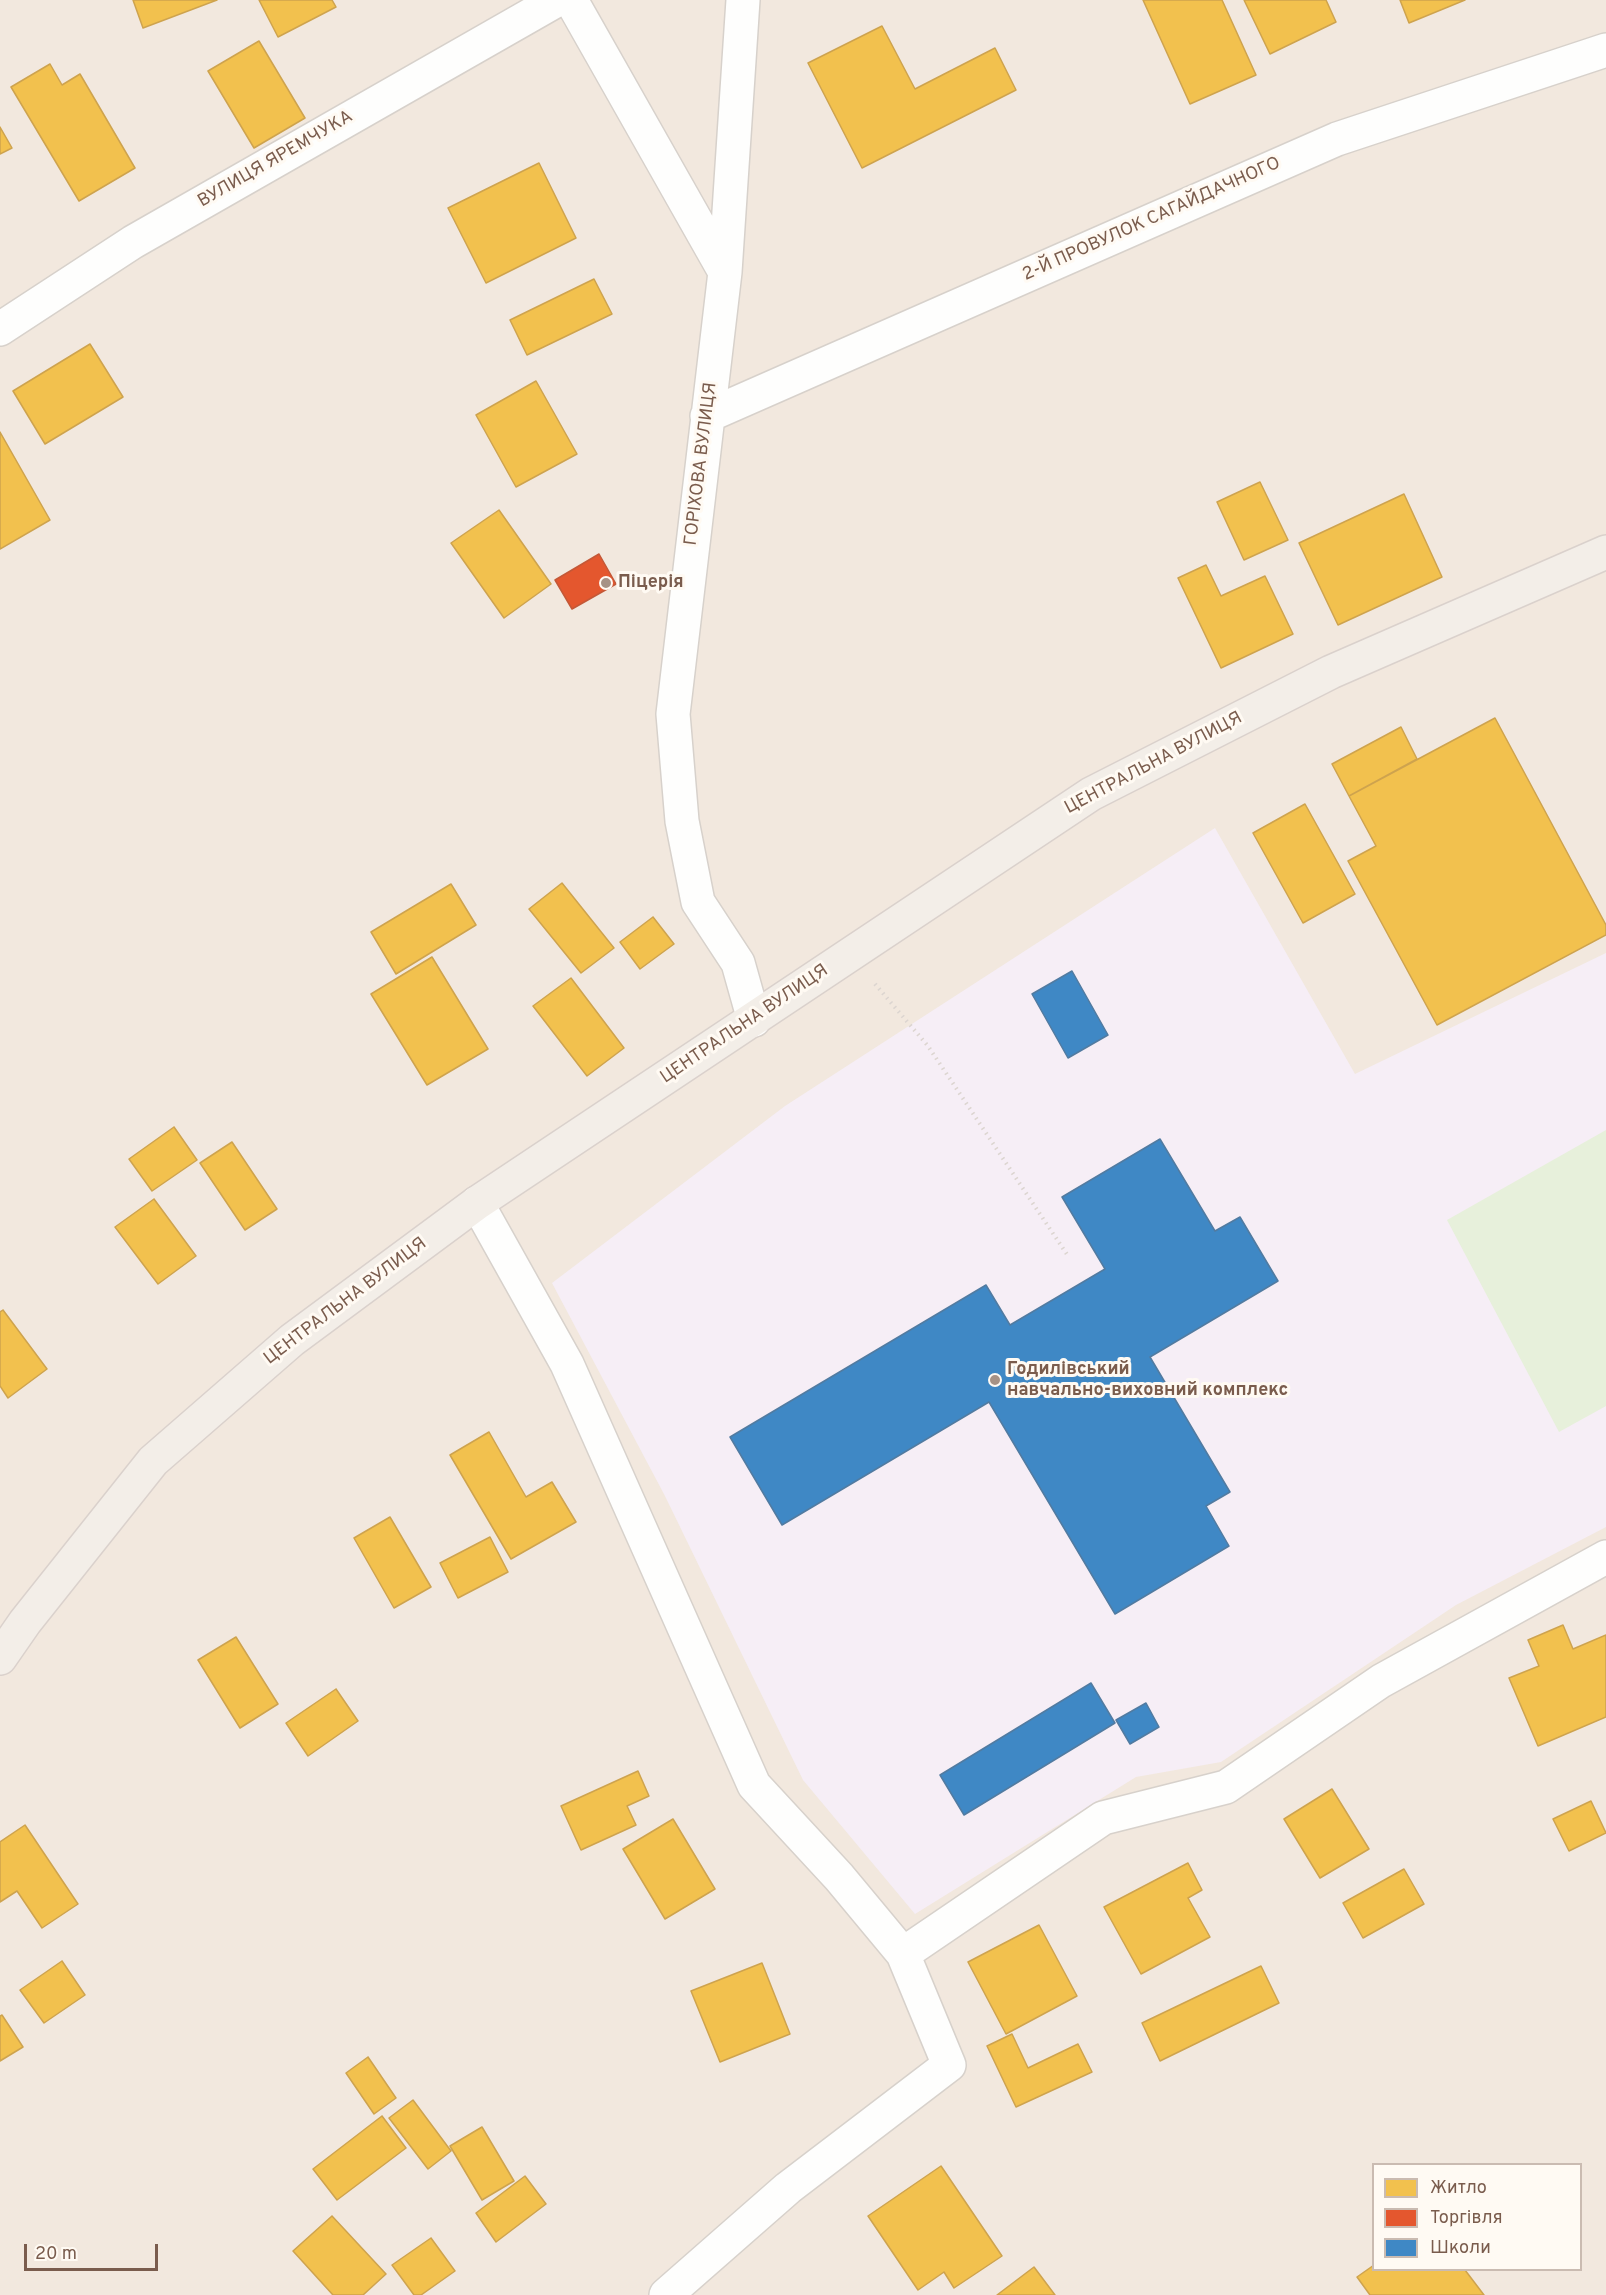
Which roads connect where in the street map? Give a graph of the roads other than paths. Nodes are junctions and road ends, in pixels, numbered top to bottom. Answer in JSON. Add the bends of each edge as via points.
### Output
{"nodes":[{"id":1,"x":557,"y":0,"type":"edge"},
{"id":2,"x":571,"y":0,"type":"edge"},
{"id":3,"x":743,"y":0,"type":"edge"},
{"id":4,"x":1606,"y":50,"type":"edge"},
{"id":5,"x":725,"y":272,"type":"junction"},
{"id":6,"x":0,"y":329,"type":"edge"},
{"id":7,"x":707,"y":416,"type":"junction"},
{"id":8,"x":1606,"y":552,"type":"edge"},
{"id":9,"x":754,"y":1020,"type":"junction"},
{"id":10,"x":477,"y":1203,"type":"junction"},
{"id":11,"x":1606,"y":1557,"type":"edge"},
{"id":12,"x":0,"y":1658,"type":"edge"},
{"id":13,"x":903,"y":1954,"type":"junction"},
{"id":14,"x":666,"y":2295,"type":"edge"}],
"edges":[{"from":1,"to":6,"type":"street","name":"ВУЛИЦЯ ЯРЕМЧУКА","via":[[133,242]]},
{"from":2,"to":5,"type":"street"},
{"from":3,"to":5,"type":"street","name":"ГОРІХОВА ВУЛИЦЯ"},
{"from":4,"to":7,"type":"street","name":"2-Й ПРОВУЛОК САГАЙДАЧНОГО","via":[[1337,139]]},
{"from":5,"to":7,"type":"street","name":"ГОРІХОВА ВУЛИЦЯ"},
{"from":7,"to":9,"type":"street","name":"ГОРІХОВА ВУЛИЦЯ","via":[[673,714],[682,821],[698,902],[738,963]]},
{"from":8,"to":9,"type":"main road","name":"ЦЕНТРАЛЬНА ВУЛИЦЯ","via":[[1332,672],[1091,794]]},
{"from":9,"to":10,"type":"main road","name":"ЦЕНТРАЛЬНА ВУЛИЦЯ"},
{"from":10,"to":12,"type":"main road","name":"ЦЕНТРАЛЬНА ВУЛИЦЯ","via":[[292,1340],[153,1461]]},
{"from":10,"to":13,"type":"street","via":[[567,1364],[754,1785]]},
{"from":11,"to":13,"type":"street","via":[[1381,1681],[1226,1786],[1103,1818]]},
{"from":13,"to":14,"type":"street","via":[[950,2065],[788,2188]]}]}
